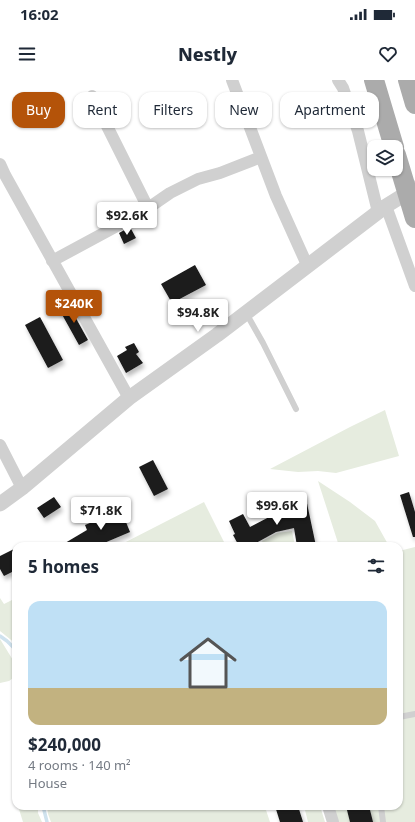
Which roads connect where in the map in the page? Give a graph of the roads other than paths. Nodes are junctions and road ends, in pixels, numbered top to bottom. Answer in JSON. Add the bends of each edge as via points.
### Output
{"nodes":[{"id":1,"x":232,"y":80,"type":"edge"},
{"id":2,"x":338,"y":80,"type":"edge"},
{"id":3,"x":374,"y":80,"type":"edge"},
{"id":4,"x":108,"y":128,"type":"edge"},
{"id":5,"x":392,"y":140,"type":"edge"},
{"id":6,"x":261,"y":156,"type":"junction"},
{"id":7,"x":0,"y":164,"type":"edge"},
{"id":8,"x":403,"y":171,"type":"edge"},
{"id":9,"x":411,"y":190,"type":"edge"},
{"id":10,"x":148,"y":208,"type":"junction"},
{"id":11,"x":382,"y":209,"type":"junction"},
{"id":12,"x":415,"y":218,"type":"edge"},
{"id":13,"x":52,"y":260,"type":"junction"},
{"id":14,"x":308,"y":267,"type":"junction"},
{"id":15,"x":415,"y":286,"type":"edge"},
{"id":16,"x":246,"y":313,"type":"junction"},
{"id":17,"x":129,"y":398,"type":"junction"},
{"id":18,"x":296,"y":408,"type":"dead end"},
{"id":19,"x":0,"y":445,"type":"edge"},
{"id":20,"x":22,"y":488,"type":"junction"},
{"id":21,"x":0,"y":504,"type":"edge"},
{"id":22,"x":415,"y":714,"type":"edge"},
{"id":23,"x":403,"y":716,"type":"edge"},
{"id":24,"x":329,"y":810,"type":"edge"},
{"id":25,"x":382,"y":810,"type":"edge"},
{"id":26,"x":333,"y":822,"type":"edge"},
{"id":27,"x":383,"y":822,"type":"edge"}],
"edges":[{"from":1,"to":6,"type":"street"},
{"from":2,"to":11,"type":"street","via":[[352,112]]},
{"from":3,"to":5,"type":"main road"},
{"from":4,"to":10,"type":"street"},
{"from":6,"to":10,"type":"street","via":[[198,179]]},
{"from":6,"to":14,"type":"street"},
{"from":7,"to":13,"type":"street"},
{"from":8,"to":9,"type":"main road"},
{"from":9,"to":11,"type":"street"},
{"from":9,"to":12,"type":"main road"},
{"from":10,"to":13,"type":"street"},
{"from":11,"to":14,"type":"street"},
{"from":11,"to":15,"type":"street"},
{"from":13,"to":17,"type":"street"},
{"from":14,"to":16,"type":"street"},
{"from":16,"to":17,"type":"street"},
{"from":16,"to":18,"type":"lane"},
{"from":17,"to":20,"type":"street"},
{"from":19,"to":20,"type":"street"},
{"from":20,"to":21,"type":"street"},
{"from":22,"to":23,"type":"lane"},
{"from":24,"to":26,"type":"street"},
{"from":25,"to":27,"type":"lane"}]}
